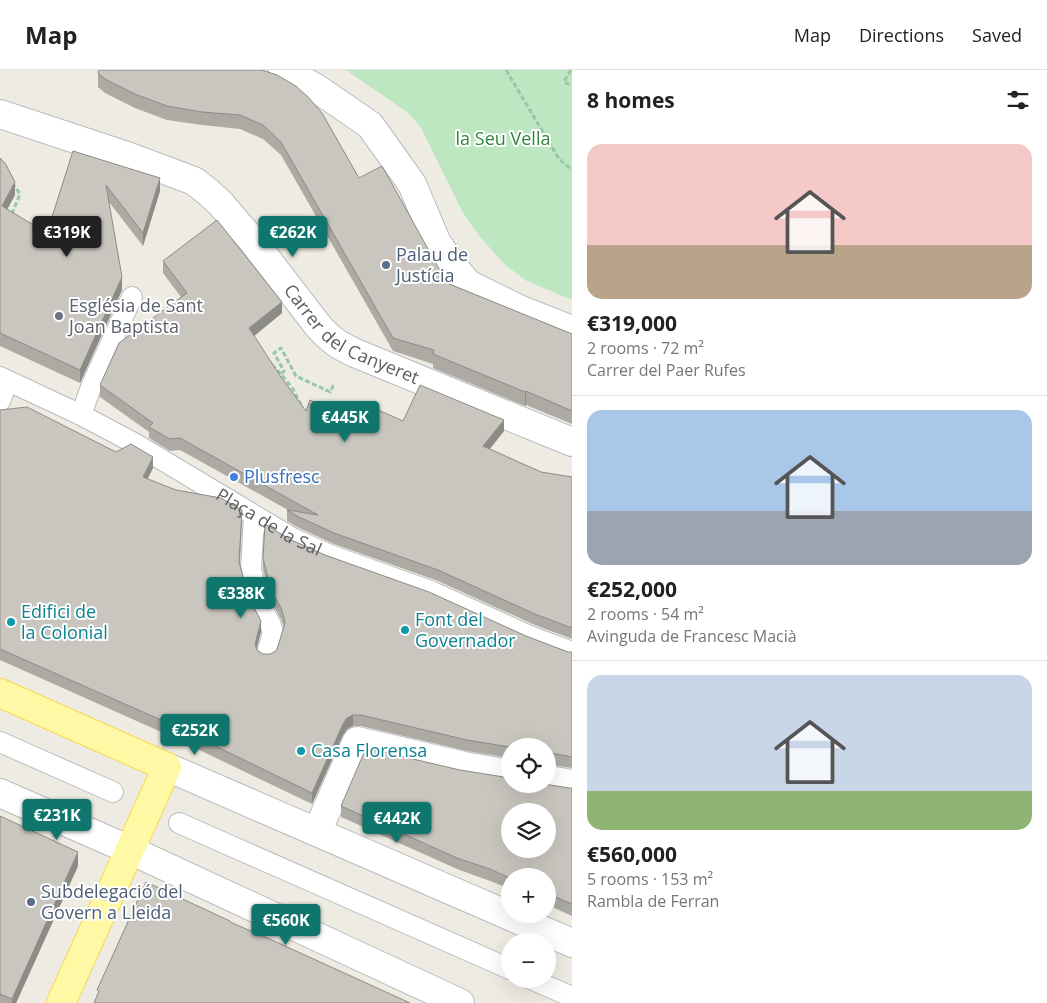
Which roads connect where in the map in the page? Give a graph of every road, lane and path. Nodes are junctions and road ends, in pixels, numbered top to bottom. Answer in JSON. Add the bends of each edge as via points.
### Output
{"nodes":[{"id":1,"x":282,"y":70,"type":"edge"},
{"id":2,"x":506,"y":70,"type":"edge"},
{"id":3,"x":571,"y":70,"type":"edge"},
{"id":4,"x":572,"y":86,"type":"edge"},
{"id":5,"x":0,"y":114,"type":"edge"},
{"id":6,"x":572,"y":170,"type":"edge"},
{"id":7,"x":11,"y":180,"type":"edge"},
{"id":8,"x":12,"y":216,"type":"edge"},
{"id":9,"x":132,"y":297,"type":"dead end"},
{"id":10,"x":572,"y":330,"type":"edge"},
{"id":11,"x":268,"y":360,"type":"edge"},
{"id":12,"x":281,"y":374,"type":"junction"},
{"id":13,"x":4,"y":379,"type":"edge"},
{"id":14,"x":334,"y":384,"type":"dead end"},
{"id":15,"x":0,"y":401,"type":"edge"},
{"id":16,"x":303,"y":410,"type":"edge"},
{"id":17,"x":81,"y":415,"type":"junction"},
{"id":18,"x":572,"y":442,"type":"edge"},
{"id":19,"x":254,"y":516,"type":"junction"},
{"id":20,"x":572,"y":652,"type":"edge"},
{"id":21,"x":267,"y":654,"type":"edge"},
{"id":22,"x":0,"y":693,"type":"edge"},
{"id":23,"x":0,"y":742,"type":"edge"},
{"id":24,"x":167,"y":767,"type":"junction"},
{"id":25,"x":501,"y":772,"type":"edge"},
{"id":26,"x":556,"y":781,"type":"edge"},
{"id":27,"x":572,"y":784,"type":"edge"},
{"id":28,"x":112,"y":792,"type":"dead end"},
{"id":29,"x":0,"y":793,"type":"edge"},
{"id":30,"x":179,"y":823,"type":"dead end"},
{"id":31,"x":317,"y":832,"type":"junction"},
{"id":32,"x":130,"y":850,"type":"junction"},
{"id":33,"x":572,"y":943,"type":"edge"},
{"id":34,"x":501,"y":965,"type":"edge"},
{"id":35,"x":552,"y":988,"type":"edge"},
{"id":36,"x":572,"y":997,"type":"edge"},
{"id":37,"x":61,"y":1003,"type":"edge"},
{"id":38,"x":460,"y":1003,"type":"edge"}],
"edges":[{"from":1,"to":10,"type":"street","via":[[316,88],[370,125],[412,184],[436,241],[468,284]]},
{"from":2,"to":6,"type":"path","via":[[559,159]]},
{"from":3,"to":4,"type":"path","via":[[564,82]]},
{"from":5,"to":18,"type":"street","name":"Carrer del Canyeret","via":[[194,181],[238,222],[330,340]]},
{"from":7,"to":8,"type":"path","via":[[20,194]]},
{"from":9,"to":17,"type":"street"},
{"from":11,"to":12,"type":"path"},
{"from":12,"to":14,"type":"path","via":[[284,371],[274,353],[281,348],[296,376],[330,392]]},
{"from":12,"to":16,"type":"path"},
{"from":13,"to":15,"type":"street"},
{"from":13,"to":17,"type":"street","name":"Plaça de la Sal"},
{"from":17,"to":19,"type":"street","name":"Plaça de la Sal","via":[[134,443]]},
{"from":19,"to":20,"type":"street","name":"Plaça de la Sal","via":[[294,539],[433,592]]},
{"from":19,"to":21,"type":"street","via":[[251,570],[260,606],[273,632]]},
{"from":22,"to":24,"type":"main road"},
{"from":23,"to":28,"type":"street"},
{"from":24,"to":31,"type":"street"},
{"from":24,"to":32,"type":"main road"},
{"from":25,"to":31,"type":"street","via":[[358,741]]},
{"from":26,"to":27,"type":"street"},
{"from":29,"to":32,"type":"street"},
{"from":30,"to":34,"type":"street"},
{"from":31,"to":33,"type":"street"},
{"from":32,"to":37,"type":"main road"},
{"from":32,"to":38,"type":"street"},
{"from":35,"to":36,"type":"street"}]}
